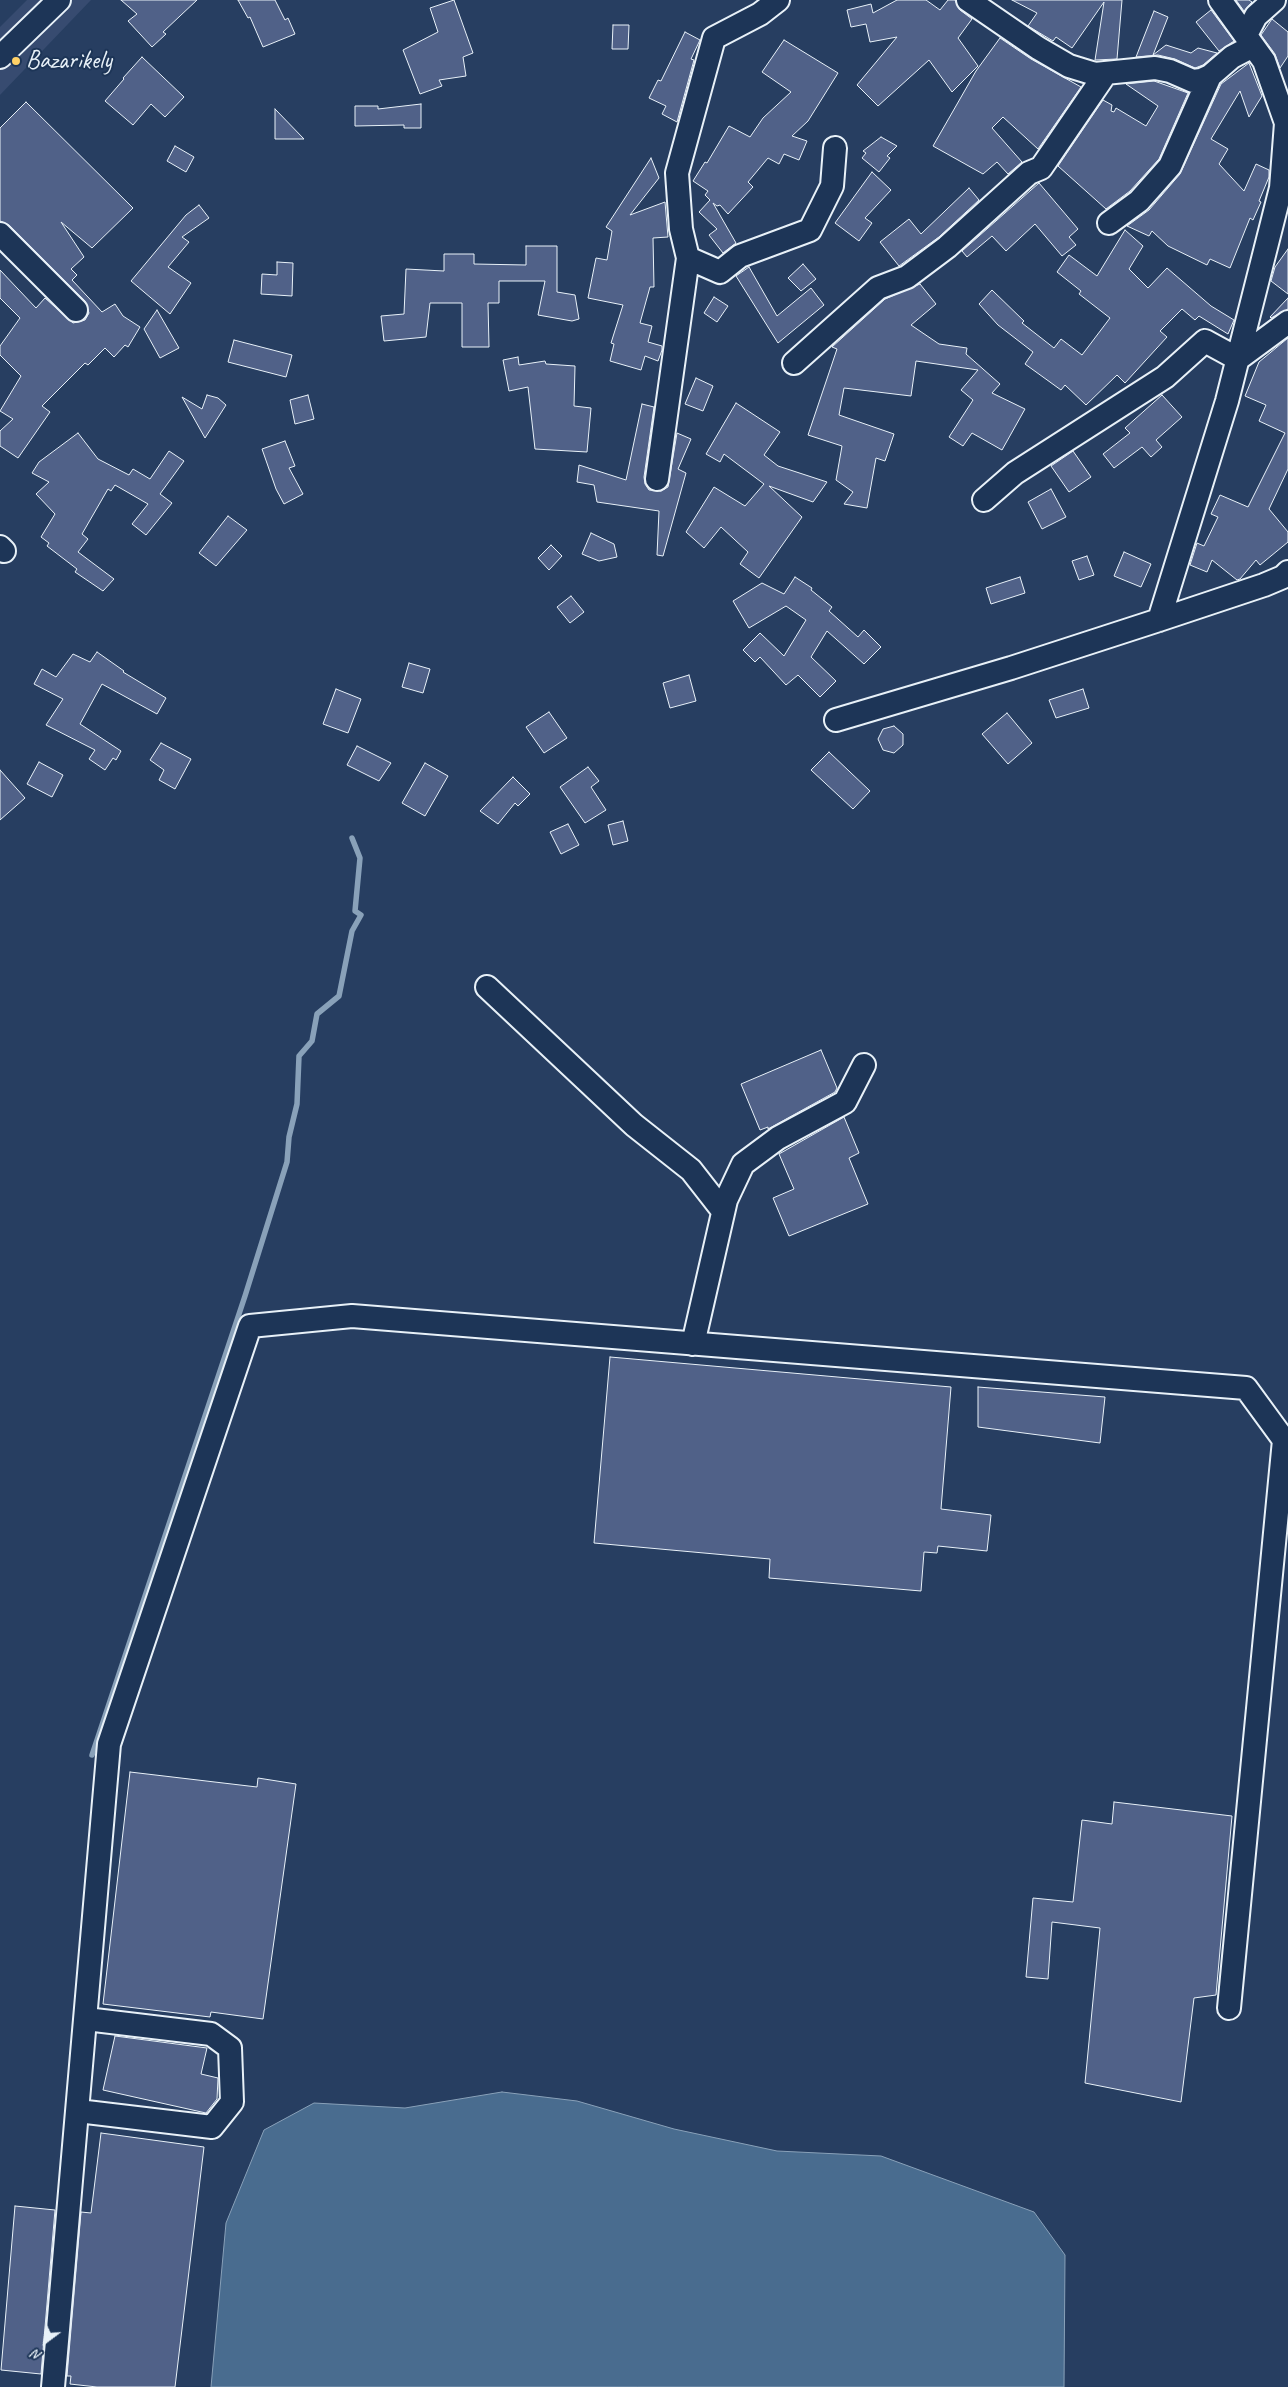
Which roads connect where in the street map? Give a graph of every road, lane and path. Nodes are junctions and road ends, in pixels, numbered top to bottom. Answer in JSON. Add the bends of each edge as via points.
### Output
{"nodes":[{"id":1,"x":59,"y":0,"type":"edge"},
{"id":2,"x":778,"y":0,"type":"edge"},
{"id":3,"x":968,"y":0,"type":"edge"},
{"id":4,"x":1220,"y":0,"type":"edge"},
{"id":5,"x":1274,"y":0,"type":"edge"},
{"id":6,"x":1250,"y":40,"type":"junction"},
{"id":7,"x":0,"y":57,"type":"edge"},
{"id":8,"x":1106,"y":73,"type":"junction"},
{"id":9,"x":1210,"y":76,"type":"junction"},
{"id":10,"x":1287,"y":130,"type":"edge"},
{"id":11,"x":835,"y":148,"type":"dead end"},
{"id":12,"x":1109,"y":223,"type":"dead end"},
{"id":13,"x":0,"y":234,"type":"edge"},
{"id":14,"x":688,"y":258,"type":"junction"},
{"id":15,"x":76,"y":310,"type":"dead end"},
{"id":16,"x":1288,"y":322,"type":"edge"},
{"id":17,"x":1238,"y":359,"type":"junction"},
{"id":18,"x":794,"y":363,"type":"dead end"},
{"id":19,"x":656,"y":479,"type":"dead end"},
{"id":20,"x":984,"y":500,"type":"dead end"},
{"id":21,"x":1288,"y":572,"type":"edge"},
{"id":22,"x":1159,"y":620,"type":"junction"},
{"id":23,"x":836,"y":720,"type":"dead end"},
{"id":24,"x":488,"y":987,"type":"dead end"},
{"id":25,"x":864,"y":1065,"type":"dead end"},
{"id":26,"x":723,"y":1211,"type":"junction"},
{"id":27,"x":693,"y":1344,"type":"junction"},
{"id":28,"x":1229,"y":2008,"type":"dead end"},
{"id":29,"x":86,"y":2019,"type":"junction"},
{"id":30,"x":78,"y":2111,"type":"junction"},
{"id":31,"x":53,"y":2387,"type":"edge"}],
"edges":[{"from":1,"to":7,"type":"street"},
{"from":2,"to":14,"type":"street","via":[[760,14],[714,38],[677,173],[681,228]]},
{"from":3,"to":8,"type":"street","via":[[1069,66],[1094,74]]},
{"from":4,"to":6,"type":"street"},
{"from":5,"to":6,"type":"street","via":[[1256,16]]},
{"from":6,"to":9,"type":"street"},
{"from":6,"to":10,"type":"street","via":[[1264,61]]},
{"from":8,"to":9,"type":"street","via":[[1154,68],[1193,81]]},
{"from":8,"to":18,"type":"street","via":[[1041,168],[1028,173],[947,247],[907,278],[878,288]]},
{"from":9,"to":12,"type":"street","via":[[1170,166],[1139,201]]},
{"from":10,"to":17,"type":"street","via":[[1281,188]]},
{"from":11,"to":14,"type":"street","via":[[832,186],[810,230],[740,256],[720,272]]},
{"from":13,"to":15,"type":"street"},
{"from":14,"to":19,"type":"street"},
{"from":16,"to":17,"type":"street"},
{"from":17,"to":20,"type":"street","via":[[1205,341],[1165,377],[1015,473]]},
{"from":17,"to":22,"type":"street"},
{"from":21,"to":22,"type":"street","via":[[1264,585]]},
{"from":22,"to":23,"type":"street"},
{"from":24,"to":26,"type":"street","via":[[634,1125],[692,1170]]},
{"from":25,"to":26,"type":"street","via":[[846,1102],[778,1138],[742,1164]]},
{"from":26,"to":27,"type":"street"},
{"from":27,"to":28,"type":"street","via":[[1246,1388],[1284,1440]]},
{"from":27,"to":29,"type":"street","via":[[352,1316],[250,1326],[109,1744]]},
{"from":29,"to":30,"type":"street"},
{"from":29,"to":30,"type":"street","via":[[211,2034],[230,2048],[232,2102],[212,2127]]},
{"from":30,"to":31,"type":"street"}]}
